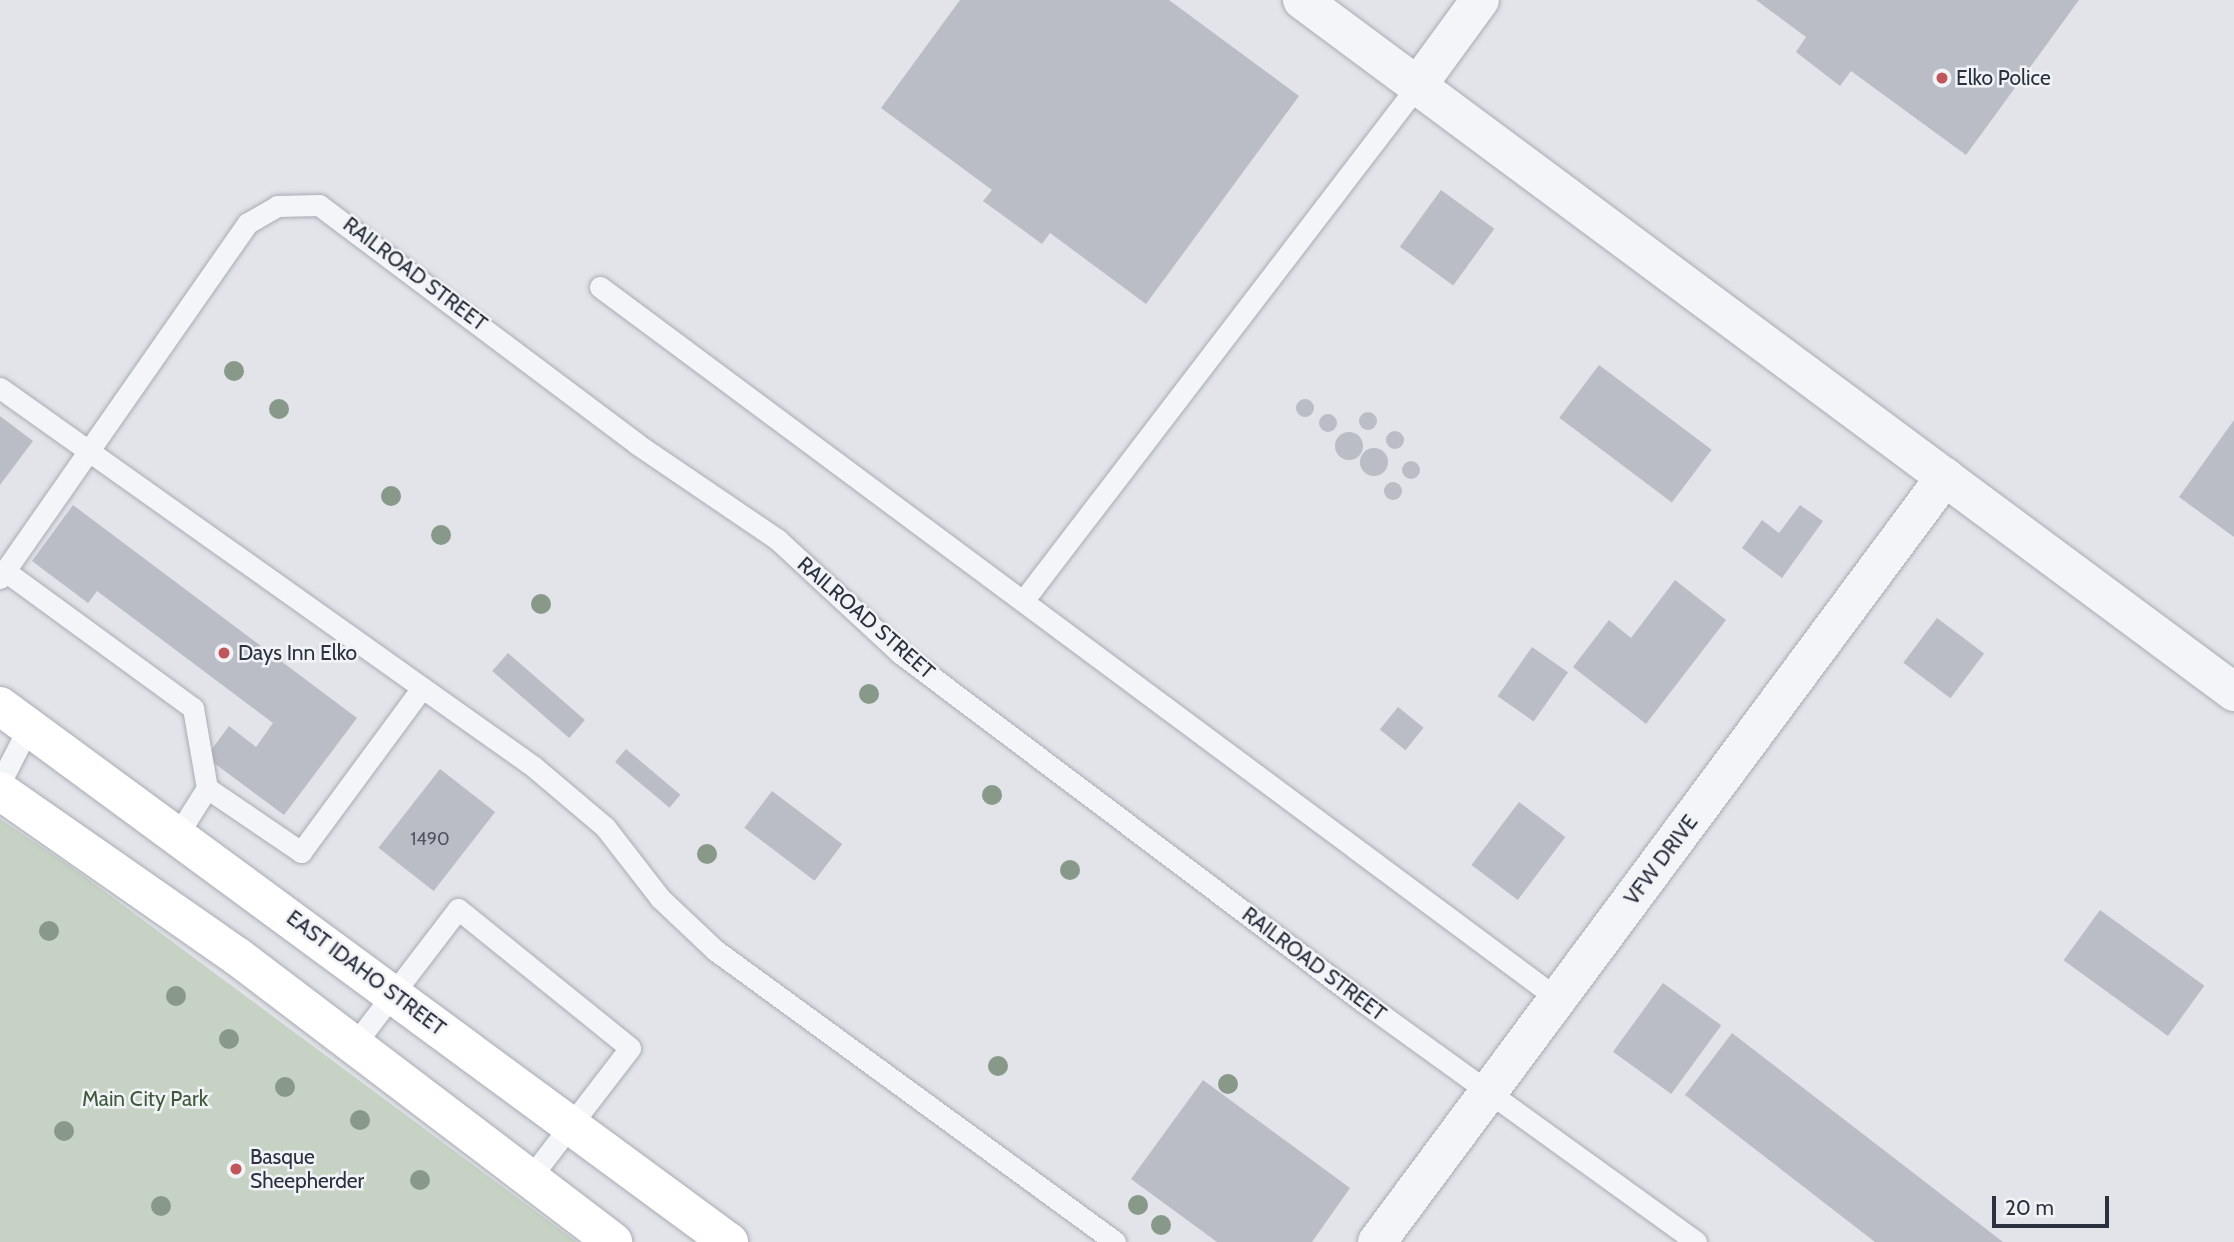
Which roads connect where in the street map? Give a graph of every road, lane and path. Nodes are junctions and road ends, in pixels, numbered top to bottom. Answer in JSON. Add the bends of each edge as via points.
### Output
{"nodes":[{"id":1,"x":1302,"y":0,"type":"edge"},
{"id":2,"x":1480,"y":0,"type":"edge"},
{"id":3,"x":1418,"y":85,"type":"junction"},
{"id":4,"x":600,"y":287,"type":"dead end"},
{"id":5,"x":0,"y":388,"type":"edge"},
{"id":6,"x":93,"y":452,"type":"junction"},
{"id":7,"x":1945,"y":477,"type":"junction"},
{"id":8,"x":3,"y":574,"type":"edge"},
{"id":9,"x":1023,"y":601,"type":"junction"},
{"id":10,"x":422,"y":688,"type":"junction"},
{"id":11,"x":2234,"y":692,"type":"edge"},
{"id":12,"x":14,"y":716,"type":"edge"},
{"id":13,"x":0,"y":783,"type":"edge"},
{"id":14,"x":207,"y":788,"type":"junction"},
{"id":15,"x":0,"y":791,"type":"edge"},
{"id":16,"x":178,"y":834,"type":"junction"},
{"id":17,"x":391,"y":991,"type":"junction"},
{"id":18,"x":1558,"y":999,"type":"junction"},
{"id":19,"x":354,"y":1045,"type":"junction"},
{"id":20,"x":1490,"y":1090,"type":"junction"},
{"id":21,"x":569,"y":1124,"type":"junction"},
{"id":22,"x":529,"y":1179,"type":"junction"},
{"id":23,"x":613,"y":1242,"type":"edge"},
{"id":24,"x":729,"y":1242,"type":"edge"},
{"id":25,"x":1115,"y":1242,"type":"edge"},
{"id":26,"x":1377,"y":1242,"type":"edge"},
{"id":27,"x":1696,"y":1242,"type":"edge"}],
"edges":[{"from":1,"to":3,"type":"street"},
{"from":2,"to":3,"type":"street"},
{"from":3,"to":7,"type":"street"},
{"from":3,"to":9,"type":"lane"},
{"from":4,"to":9,"type":"lane"},
{"from":5,"to":6,"type":"lane"},
{"from":6,"to":8,"type":"lane","name":"RAILROAD STREET"},
{"from":6,"to":10,"type":"lane"},
{"from":6,"to":20,"type":"lane","name":"RAILROAD STREET","via":[[248,223],[291,203],[330,210],[637,444],[776,539],[911,661],[1365,1003]]},
{"from":7,"to":11,"type":"street"},
{"from":7,"to":18,"type":"street","name":"VFW DRIVE"},
{"from":8,"to":14,"type":"lane","via":[[193,708]]},
{"from":9,"to":18,"type":"lane"},
{"from":10,"to":14,"type":"lane","via":[[301,852]]},
{"from":10,"to":25,"type":"lane","via":[[605,827],[660,898],[715,950]]},
{"from":12,"to":13,"type":"lane"},
{"from":12,"to":16,"type":"main road","name":"EAST IDAHO STREET"},
{"from":14,"to":16,"type":"lane"},
{"from":15,"to":19,"type":"main road"},
{"from":16,"to":17,"type":"main road","name":"EAST IDAHO STREET"},
{"from":17,"to":19,"type":"lane"},
{"from":17,"to":21,"type":"main road","name":"EAST IDAHO STREET"},
{"from":17,"to":21,"type":"lane","via":[[458,909],[630,1048]]},
{"from":18,"to":20,"type":"street","name":"VFW DRIVE"},
{"from":19,"to":22,"type":"main road"},
{"from":20,"to":26,"type":"street","name":"VFW DRIVE"},
{"from":20,"to":27,"type":"lane","name":"RAILROAD STREET"},
{"from":21,"to":22,"type":"lane"},
{"from":21,"to":24,"type":"main road","name":"EAST IDAHO STREET"},
{"from":22,"to":23,"type":"main road"}]}
